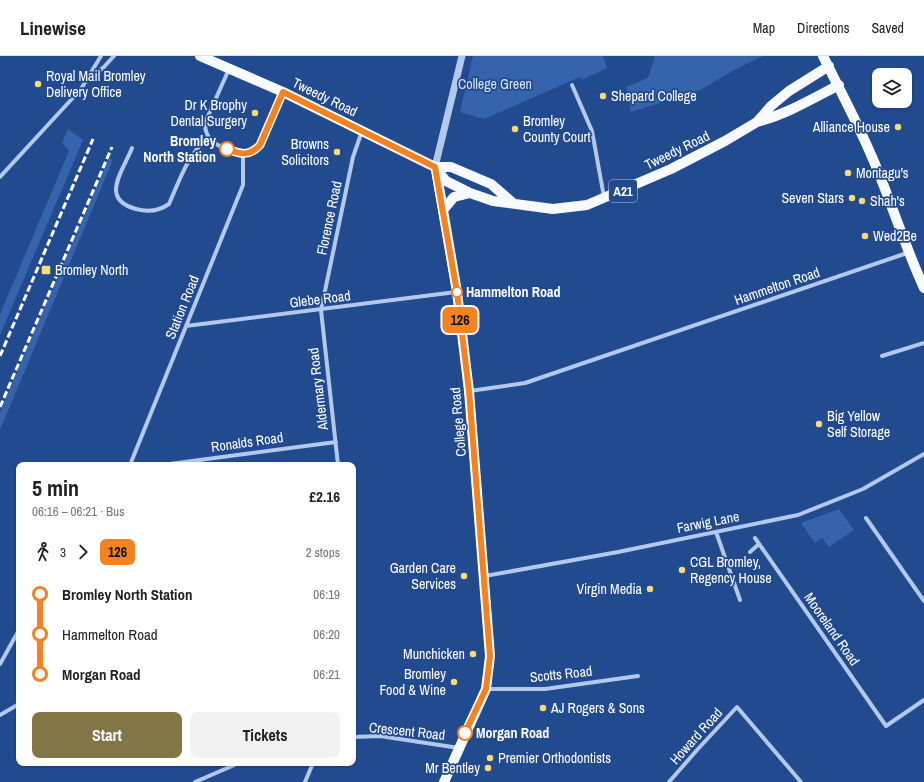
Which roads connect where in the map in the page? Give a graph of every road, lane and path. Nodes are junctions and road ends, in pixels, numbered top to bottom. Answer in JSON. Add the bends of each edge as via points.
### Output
{"nodes":[{"id":1,"x":101,"y":56,"type":"edge"},
{"id":2,"x":114,"y":56,"type":"edge"},
{"id":3,"x":200,"y":56,"type":"edge"},
{"id":4,"x":462,"y":56,"type":"edge"},
{"id":5,"x":823,"y":56,"type":"edge"},
{"id":6,"x":829,"y":66,"type":"junction"},
{"id":7,"x":229,"y":68,"type":"junction"},
{"id":8,"x":89,"y":77,"type":"junction"},
{"id":9,"x":572,"y":85,"type":"dead end"},
{"id":10,"x":839,"y":85,"type":"junction"},
{"id":11,"x":283,"y":92,"type":"junction"},
{"id":12,"x":757,"y":122,"type":"junction"},
{"id":13,"x":362,"y":131,"type":"junction"},
{"id":14,"x":208,"y":138,"type":"junction"},
{"id":15,"x":132,"y":148,"type":"dead end"},
{"id":16,"x":243,"y":155,"type":"junction"},
{"id":17,"x":435,"y":167,"type":"junction"},
{"id":18,"x":0,"y":177,"type":"edge"},
{"id":19,"x":470,"y":193,"type":"junction"},
{"id":20,"x":604,"y":199,"type":"junction"},
{"id":21,"x":513,"y":204,"type":"junction"},
{"id":22,"x":443,"y":210,"type":"junction"},
{"id":23,"x":907,"y":253,"type":"junction"},
{"id":24,"x":924,"y":288,"type":"edge"},
{"id":25,"x":457,"y":292,"type":"junction"},
{"id":26,"x":321,"y":310,"type":"junction"},
{"id":27,"x":186,"y":326,"type":"junction"},
{"id":28,"x":924,"y":343,"type":"edge"},
{"id":29,"x":882,"y":356,"type":"dead end"},
{"id":30,"x":469,"y":391,"type":"junction"},
{"id":31,"x":336,"y":442,"type":"junction"},
{"id":32,"x":924,"y":454,"type":"edge"},
{"id":33,"x":131,"y":462,"type":"edge"},
{"id":34,"x":185,"y":462,"type":"edge"},
{"id":35,"x":338,"y":462,"type":"edge"},
{"id":36,"x":866,"y":518,"type":"dead end"},
{"id":37,"x":716,"y":532,"type":"junction"},
{"id":38,"x":755,"y":538,"type":"dead end"},
{"id":39,"x":759,"y":544,"type":"junction"},
{"id":40,"x":750,"y":552,"type":"dead end"},
{"id":41,"x":485,"y":576,"type":"junction"},
{"id":42,"x":740,"y":600,"type":"dead end"},
{"id":43,"x":924,"y":601,"type":"edge"},
{"id":44,"x":16,"y":635,"type":"edge"},
{"id":45,"x":0,"y":664,"type":"edge"},
{"id":46,"x":638,"y":676,"type":"dead end"},
{"id":47,"x":486,"y":689,"type":"junction"},
{"id":48,"x":924,"y":700,"type":"edge"},
{"id":49,"x":16,"y":706,"type":"edge"},
{"id":50,"x":0,"y":715,"type":"edge"},
{"id":51,"x":356,"y":737,"type":"edge"},
{"id":52,"x":459,"y":748,"type":"junction"},
{"id":53,"x":232,"y":766,"type":"edge"},
{"id":54,"x":312,"y":766,"type":"edge"},
{"id":55,"x":447,"y":781,"type":"edge"},
{"id":56,"x":195,"y":782,"type":"edge"},
{"id":57,"x":305,"y":782,"type":"edge"},
{"id":58,"x":669,"y":782,"type":"edge"},
{"id":59,"x":800,"y":782,"type":"edge"}],
"edges":[{"from":1,"to":8,"type":"street"},
{"from":2,"to":8,"type":"street","via":[[103,68]]},
{"from":3,"to":7,"type":"main road","name":"Tweedy Road","number":"A21"},
{"from":4,"to":17,"type":"street","name":"College Road"},
{"from":5,"to":6,"type":"main road"},
{"from":6,"to":10,"type":"main road"},
{"from":6,"to":12,"type":"main road","name":"Tweedy Road","number":"A21","via":[[789,91]]},
{"from":7,"to":11,"type":"main road","name":"Tweedy Road","number":"A21"},
{"from":7,"to":14,"type":"street","via":[[204,124]]},
{"from":8,"to":18,"type":"street"},
{"from":9,"to":20,"type":"street","via":[[592,131]]},
{"from":10,"to":12,"type":"main road","name":"Tweedy Road","number":"A21","via":[[796,108]]},
{"from":10,"to":23,"type":"main road","via":[[885,188]]},
{"from":11,"to":13,"type":"main road","name":"Tweedy Road","number":"A21"},
{"from":11,"to":16,"type":"street","via":[[260,145],[250,154]]},
{"from":12,"to":20,"type":"main road","name":"Tweedy Road","number":"A21","via":[[725,142]]},
{"from":13,"to":17,"type":"main road","name":"Tweedy Road","number":"A21"},
{"from":13,"to":26,"type":"street","name":"Florence Road","via":[[353,157]]},
{"from":14,"to":15,"type":"street","via":[[188,161],[169,204],[151,210],[126,206],[116,195],[118,180]]},
{"from":14,"to":16,"type":"street"},
{"from":16,"to":27,"type":"street","name":"Station Road","via":[[243,185]]},
{"from":17,"to":19,"type":"main road","name":"Tweedy Road","number":"A21","via":[[446,182]]},
{"from":17,"to":21,"type":"main road","name":"Tweedy Road","number":"A21","via":[[451,167],[491,184]]},
{"from":17,"to":22,"type":"main road","name":"College Road"},
{"from":19,"to":21,"type":"main road","name":"Tweedy Road","number":"A21","via":[[493,201]]},
{"from":19,"to":22,"type":"main road","via":[[454,198]]},
{"from":20,"to":21,"type":"main road","name":"Tweedy Road","number":"A21","via":[[571,208],[552,209]]},
{"from":22,"to":25,"type":"main road","name":"College Road"},
{"from":23,"to":24,"type":"main road"},
{"from":23,"to":30,"type":"street","name":"Hammelton Road","via":[[525,384]]},
{"from":25,"to":26,"type":"street","name":"Glebe Road"},
{"from":25,"to":30,"type":"main road","name":"College Road"},
{"from":26,"to":27,"type":"street","name":"Glebe Road"},
{"from":26,"to":31,"type":"street","name":"Aldermary Road"},
{"from":27,"to":33,"type":"street","name":"Station Road"},
{"from":28,"to":29,"type":"street"},
{"from":30,"to":41,"type":"main road","name":"College Road"},
{"from":31,"to":34,"type":"street","name":"Ronalds Road"},
{"from":31,"to":35,"type":"street","name":"Aldermary Road"},
{"from":32,"to":37,"type":"street","name":"Farwig Lane","via":[[870,486],[798,515]]},
{"from":36,"to":43,"type":"street"},
{"from":37,"to":41,"type":"street","name":"Farwig Lane"},
{"from":37,"to":42,"type":"street"},
{"from":38,"to":39,"type":"street","name":"Mooreland Road"},
{"from":39,"to":40,"type":"street"},
{"from":39,"to":48,"type":"street","name":"Mooreland Road","via":[[886,726]]},
{"from":41,"to":47,"type":"main road","name":"College Road","via":[[490,656]]},
{"from":44,"to":45,"type":"street"},
{"from":46,"to":47,"type":"street","name":"Scotts Road","via":[[545,689]]},
{"from":47,"to":52,"type":"main road","name":"College Road"},
{"from":49,"to":50,"type":"street"},
{"from":51,"to":52,"type":"street","name":"Crescent Road","via":[[380,736]]},
{"from":52,"to":55,"type":"main road","name":"College Road"},
{"from":53,"to":56,"type":"street"},
{"from":54,"to":57,"type":"street"},
{"from":58,"to":59,"type":"street","name":"Howard Road","via":[[737,707]]}]}
